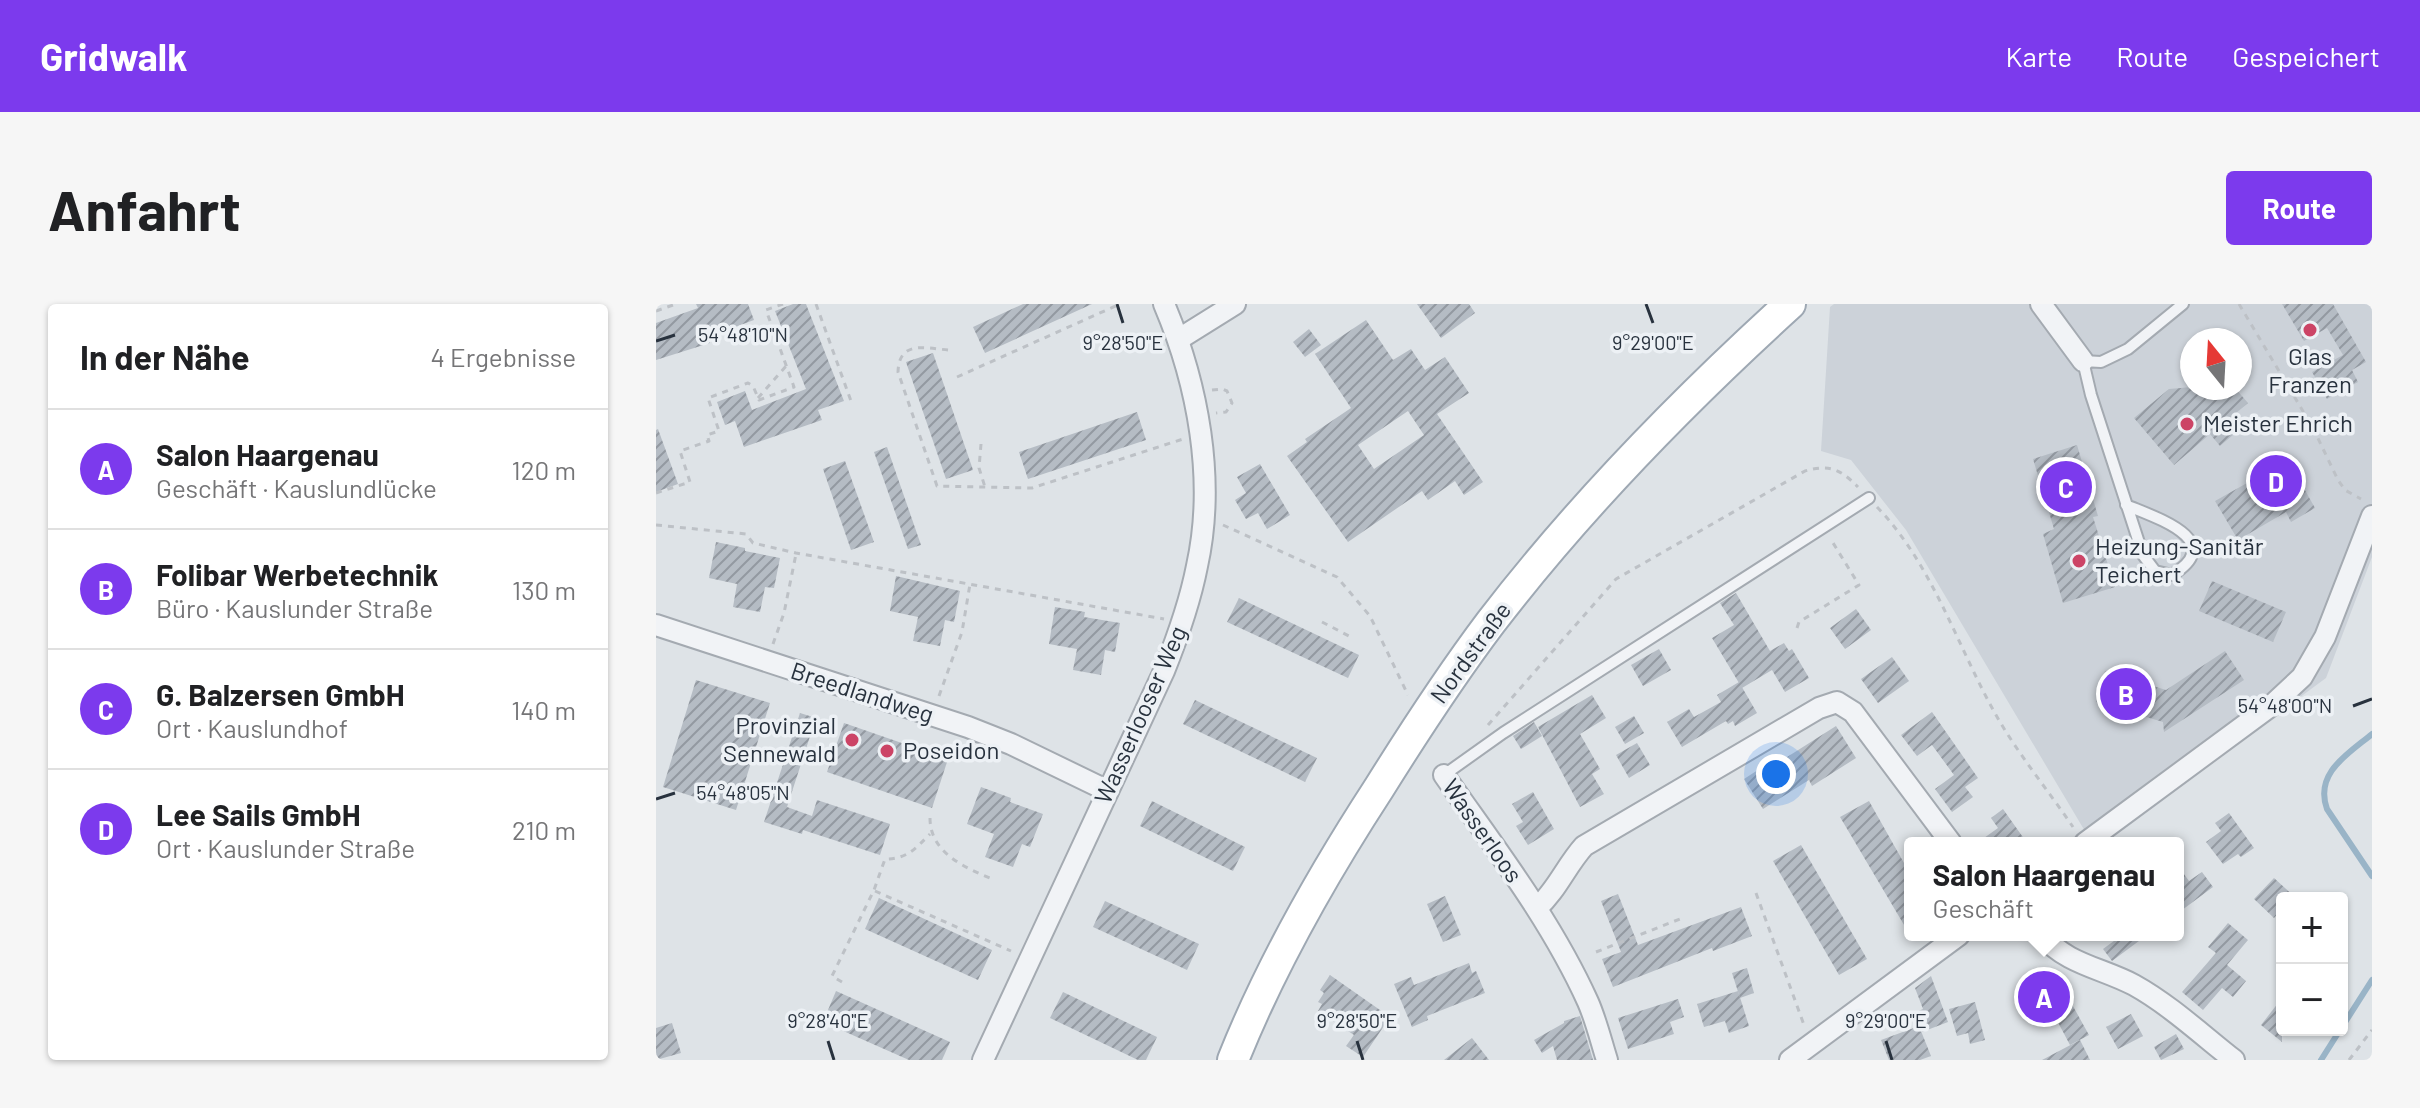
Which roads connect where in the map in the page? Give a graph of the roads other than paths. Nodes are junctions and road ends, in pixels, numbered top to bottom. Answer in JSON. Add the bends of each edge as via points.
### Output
{"nodes":[{"id":1,"x":1164,"y":304,"type":"edge"},
{"id":2,"x":1235,"y":304,"type":"edge"},
{"id":3,"x":1790,"y":304,"type":"edge"},
{"id":4,"x":2041,"y":304,"type":"edge"},
{"id":5,"x":2183,"y":304,"type":"edge"},
{"id":6,"x":1179,"y":339,"type":"junction"},
{"id":7,"x":2083,"y":361,"type":"junction"},
{"id":8,"x":1869,"y":498,"type":"road end"},
{"id":9,"x":2126,"y":505,"type":"junction"},
{"id":10,"x":2367,"y":508,"type":"edge"},
{"id":11,"x":656,"y":625,"type":"edge"},
{"id":12,"x":1444,"y":775,"type":"joint"},
{"id":13,"x":1108,"y":791,"type":"junction"},
{"id":14,"x":1947,"y":837,"type":"edge"},
{"id":15,"x":2080,"y":837,"type":"edge"},
{"id":16,"x":1537,"y":908,"type":"junction"},
{"id":17,"x":1951,"y":941,"type":"edge"},
{"id":18,"x":2047,"y":941,"type":"edge"},
{"id":19,"x":983,"y":1060,"type":"edge"},
{"id":20,"x":1233,"y":1060,"type":"edge"},
{"id":21,"x":1607,"y":1060,"type":"edge"},
{"id":22,"x":1790,"y":1060,"type":"edge"},
{"id":23,"x":2234,"y":1060,"type":"edge"}],
"edges":[{"from":1,"to":6,"type":"street","name":"Wasserlooser Weg"},
{"from":2,"to":6,"type":"street"},
{"from":3,"to":20,"type":"main road","name":"Nordstraße","via":[[1642,445],[1491,622],[1350,833],[1296,927]]},
{"from":4,"to":7,"type":"street"},
{"from":5,"to":7,"type":"lane","via":[[2128,349],[2101,362]]},
{"from":6,"to":13,"type":"street","name":"Wasserlooser Weg","via":[[1200,433],[1203,516],[1198,563],[1183,623]]},
{"from":7,"to":9,"type":"lane"},
{"from":8,"to":12,"type":"lane"},
{"from":9,"to":9,"type":"lane","via":[[2143,555],[2155,571],[2172,575],[2185,567],[2192,553],[2182,530]]},
{"from":10,"to":15,"type":"street","via":[[2325,637],[2302,677],[2272,705]]},
{"from":11,"to":13,"type":"street","name":"Breedlandweg","via":[[1011,744]]},
{"from":12,"to":16,"type":"street","name":"Wasserloos"},
{"from":13,"to":19,"type":"street","name":"Wasserlooser Weg"},
{"from":14,"to":16,"type":"street","via":[[1853,712],[1843,703],[1831,703],[1584,846]]},
{"from":16,"to":21,"type":"street","name":"Wasserloos","via":[[1589,1004]]},
{"from":17,"to":22,"type":"street"},
{"from":18,"to":23,"type":"street","via":[[2072,960],[2133,985]]}]}
